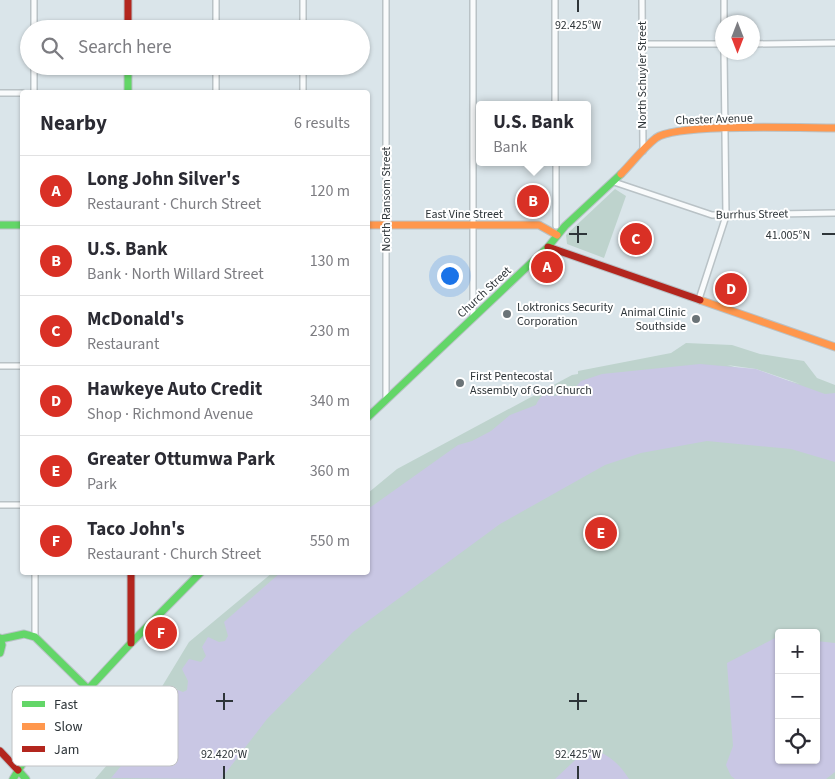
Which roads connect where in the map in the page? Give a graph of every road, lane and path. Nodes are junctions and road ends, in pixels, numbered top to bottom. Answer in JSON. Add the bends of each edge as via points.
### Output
{"nodes":[{"id":1,"x":34,"y":0,"type":"edge"},
{"id":2,"x":128,"y":0,"type":"edge"},
{"id":3,"x":216,"y":0,"type":"edge"},
{"id":4,"x":303,"y":0,"type":"edge"},
{"id":5,"x":386,"y":0,"type":"edge"},
{"id":6,"x":473,"y":0,"type":"edge"},
{"id":7,"x":555,"y":0,"type":"edge"},
{"id":8,"x":642,"y":0,"type":"edge"},
{"id":9,"x":724,"y":0,"type":"edge"},
{"id":10,"x":724,"y":15,"type":"edge"},
{"id":11,"x":34,"y":20,"type":"edge"},
{"id":12,"x":128,"y":20,"type":"edge"},
{"id":13,"x":216,"y":20,"type":"edge"},
{"id":14,"x":303,"y":20,"type":"edge"},
{"id":15,"x":642,"y":44,"type":"junction"},
{"id":16,"x":715,"y":44,"type":"edge"},
{"id":17,"x":760,"y":44,"type":"edge"},
{"id":18,"x":835,"y":44,"type":"edge"},
{"id":19,"x":724,"y":60,"type":"edge"},
{"id":20,"x":34,"y":75,"type":"edge"},
{"id":21,"x":128,"y":75,"type":"edge"},
{"id":22,"x":216,"y":75,"type":"edge"},
{"id":23,"x":303,"y":75,"type":"edge"},
{"id":24,"x":34,"y":90,"type":"edge"},
{"id":25,"x":128,"y":90,"type":"edge"},
{"id":26,"x":216,"y":90,"type":"edge"},
{"id":27,"x":303,"y":90,"type":"edge"},
{"id":28,"x":0,"y":93,"type":"edge"},
{"id":29,"x":20,"y":93,"type":"edge"},
{"id":30,"x":556,"y":101,"type":"edge"},
{"id":31,"x":835,"y":128,"type":"edge"},
{"id":32,"x":724,"y":129,"type":"junction"},
{"id":33,"x":643,"y":151,"type":"junction"},
{"id":34,"x":556,"y":166,"type":"edge"},
{"id":35,"x":614,"y":182,"type":"junction"},
{"id":36,"x":835,"y":213,"type":"edge"},
{"id":37,"x":726,"y":216,"type":"junction"},
{"id":38,"x":0,"y":224,"type":"edge"},
{"id":39,"x":20,"y":224,"type":"edge"},
{"id":40,"x":370,"y":225,"type":"edge"},
{"id":41,"x":386,"y":225,"type":"junction"},
{"id":42,"x":473,"y":225,"type":"junction"},
{"id":43,"x":556,"y":226,"type":"dead end"},
{"id":44,"x":557,"y":235,"type":"junction"},
{"id":45,"x":548,"y":247,"type":"junction"},
{"id":46,"x":699,"y":299,"type":"junction"},
{"id":47,"x":473,"y":318,"type":"junction"},
{"id":48,"x":835,"y":347,"type":"edge"},
{"id":49,"x":0,"y":366,"type":"edge"},
{"id":50,"x":20,"y":366,"type":"edge"},
{"id":51,"x":386,"y":398,"type":"junction"},
{"id":52,"x":370,"y":414,"type":"edge"},
{"id":53,"x":0,"y":505,"type":"edge"},
{"id":54,"x":20,"y":505,"type":"edge"},
{"id":55,"x":35,"y":575,"type":"edge"},
{"id":56,"x":131,"y":575,"type":"edge"},
{"id":57,"x":198,"y":575,"type":"edge"},
{"id":58,"x":35,"y":637,"type":"junction"},
{"id":59,"x":0,"y":638,"type":"edge"},
{"id":60,"x":130,"y":643,"type":"junction"},
{"id":61,"x":0,"y":653,"type":"edge"},
{"id":62,"x":85,"y":686,"type":"edge"},
{"id":63,"x":91,"y":686,"type":"edge"},
{"id":64,"x":0,"y":751,"type":"edge"},
{"id":65,"x":12,"y":764,"type":"edge"},
{"id":66,"x":14,"y":766,"type":"edge"},
{"id":67,"x":21,"y":766,"type":"edge"},
{"id":68,"x":18,"y":770,"type":"junction"},
{"id":69,"x":13,"y":779,"type":"edge"},
{"id":70,"x":26,"y":779,"type":"edge"}],
"edges":[{"from":1,"to":11,"type":"street"},
{"from":2,"to":12,"type":"main road"},
{"from":3,"to":13,"type":"street"},
{"from":4,"to":14,"type":"street"},
{"from":5,"to":41,"type":"street","name":"North Ransom Street"},
{"from":6,"to":42,"type":"street"},
{"from":7,"to":30,"type":"street"},
{"from":8,"to":15,"type":"street","name":"North Schuyler Street"},
{"from":9,"to":10,"type":"street"},
{"from":15,"to":16,"type":"street"},
{"from":15,"to":33,"type":"street","name":"North Schuyler Street"},
{"from":17,"to":18,"type":"street"},
{"from":19,"to":32,"type":"street"},
{"from":20,"to":24,"type":"street"},
{"from":21,"to":25,"type":"main road"},
{"from":22,"to":26,"type":"street"},
{"from":23,"to":27,"type":"street"},
{"from":28,"to":29,"type":"street"},
{"from":31,"to":32,"type":"main road","name":"Chester Avenue"},
{"from":32,"to":33,"type":"main road","name":"Chester Avenue","via":[[669,132],[656,138]]},
{"from":32,"to":37,"type":"street"},
{"from":33,"to":35,"type":"main road","name":"Chester Avenue"},
{"from":34,"to":43,"type":"street"},
{"from":35,"to":37,"type":"street","name":"Burrhus Street","via":[[699,212]]},
{"from":35,"to":44,"type":"main road","name":"Church Street"},
{"from":36,"to":37,"type":"street","name":"Burrhus Street"},
{"from":37,"to":46,"type":"street"},
{"from":38,"to":39,"type":"main road"},
{"from":40,"to":41,"type":"main road","name":"East Vine Street"},
{"from":41,"to":42,"type":"main road","name":"East Vine Street"},
{"from":41,"to":51,"type":"street","name":"North Ransom Street"},
{"from":42,"to":44,"type":"main road","name":"East Vine Street","via":[[539,225]]},
{"from":42,"to":47,"type":"street"},
{"from":44,"to":45,"type":"main road","name":"Church Street"},
{"from":45,"to":46,"type":"main road"},
{"from":45,"to":47,"type":"main road","name":"Church Street"},
{"from":46,"to":48,"type":"main road"},
{"from":47,"to":51,"type":"main road","name":"Church Street"},
{"from":49,"to":50,"type":"street"},
{"from":51,"to":52,"type":"main road","name":"Church Street"},
{"from":53,"to":54,"type":"street"},
{"from":55,"to":58,"type":"street"},
{"from":56,"to":60,"type":"main road"},
{"from":57,"to":60,"type":"main road"},
{"from":58,"to":59,"type":"main road","via":[[14,634]]},
{"from":58,"to":62,"type":"main road"},
{"from":59,"to":61,"type":"main road"},
{"from":60,"to":63,"type":"main road"},
{"from":64,"to":65,"type":"main road"},
{"from":66,"to":68,"type":"main road"},
{"from":67,"to":68,"type":"main road"},
{"from":68,"to":69,"type":"main road"},
{"from":68,"to":70,"type":"main road"}]}
